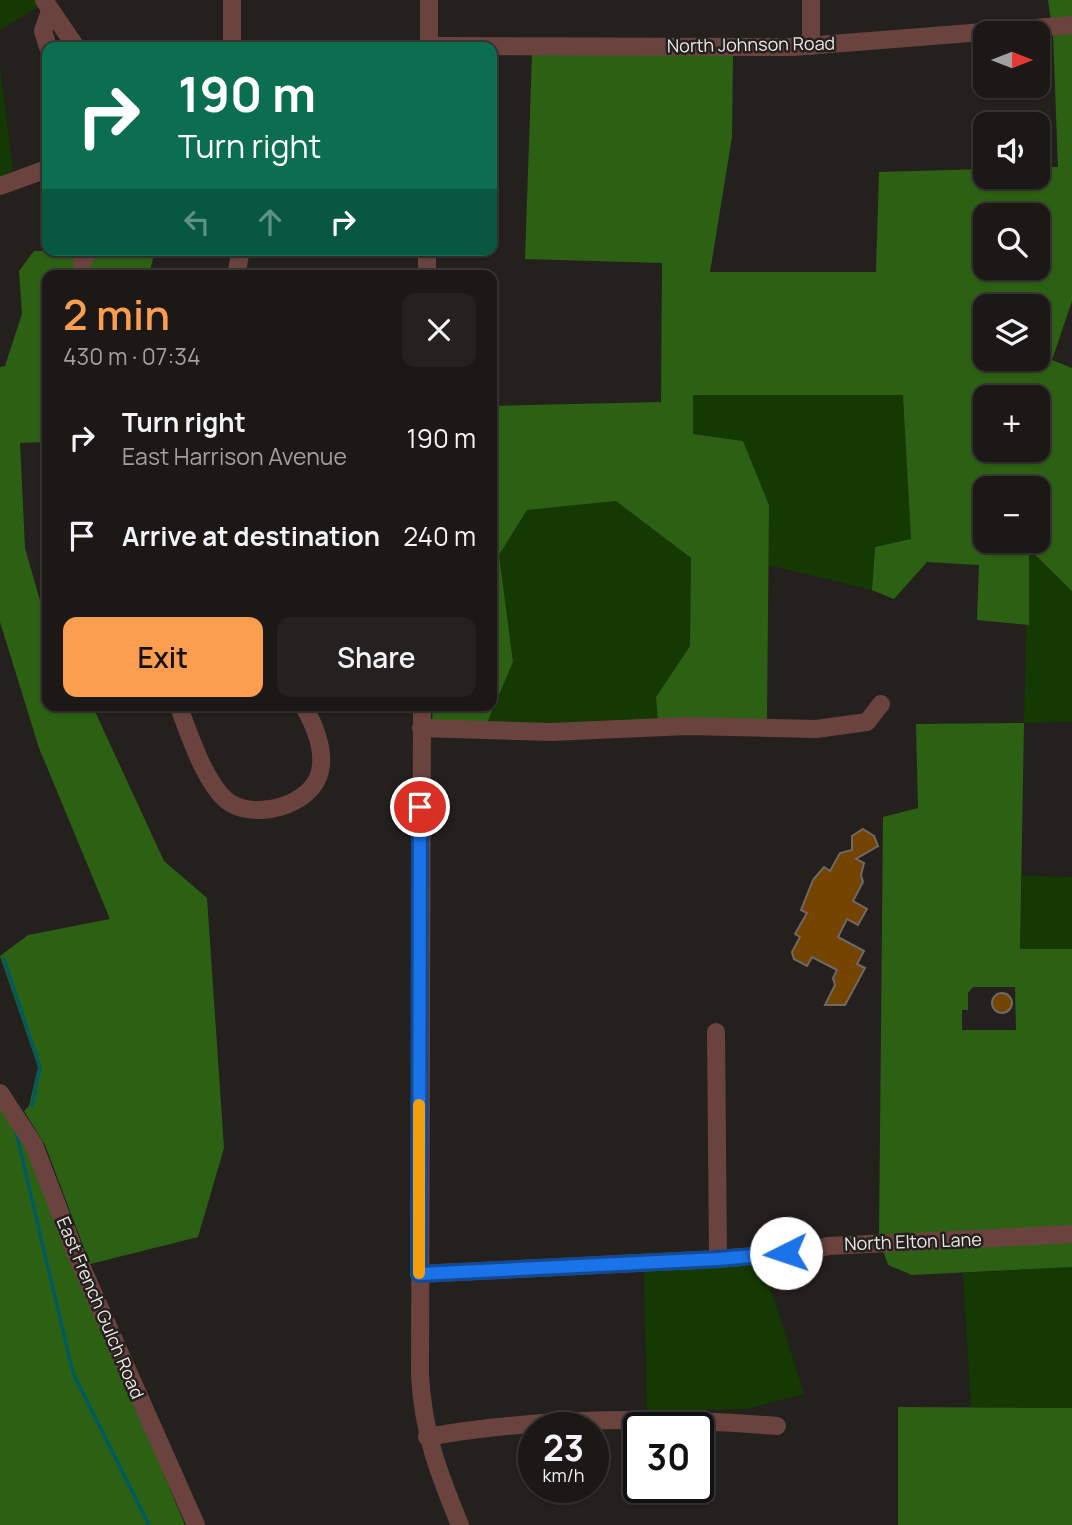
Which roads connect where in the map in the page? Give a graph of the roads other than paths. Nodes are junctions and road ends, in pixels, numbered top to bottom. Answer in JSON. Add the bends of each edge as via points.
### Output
{"nodes":[{"id":1,"x":232,"y":0,"type":"edge"},
{"id":2,"x":429,"y":0,"type":"edge"},
{"id":3,"x":811,"y":0,"type":"edge"},
{"id":4,"x":47,"y":6,"type":"edge"},
{"id":5,"x":1072,"y":25,"type":"edge"},
{"id":6,"x":46,"y":42,"type":"edge"},
{"id":7,"x":72,"y":42,"type":"edge"},
{"id":8,"x":232,"y":42,"type":"edge"},
{"id":9,"x":429,"y":42,"type":"edge"},
{"id":10,"x":811,"y":46,"type":"junction"},
{"id":11,"x":497,"y":47,"type":"edge"},
{"id":12,"x":42,"y":171,"type":"edge"},
{"id":13,"x":0,"y":187,"type":"edge"},
{"id":14,"x":881,"y":704,"type":"dead end"},
{"id":15,"x":181,"y":711,"type":"edge"},
{"id":16,"x":306,"y":711,"type":"edge"},
{"id":17,"x":422,"y":711,"type":"edge"},
{"id":18,"x":421,"y":728,"type":"junction"},
{"id":19,"x":716,"y":1031,"type":"dead end"},
{"id":20,"x":0,"y":1093,"type":"edge"},
{"id":21,"x":1072,"y":1234,"type":"edge"},
{"id":22,"x":718,"y":1259,"type":"junction"},
{"id":23,"x":419,"y":1274,"type":"junction"},
{"id":24,"x":777,"y":1426,"type":"dead end"},
{"id":25,"x":427,"y":1437,"type":"junction"},
{"id":26,"x":196,"y":1525,"type":"edge"},
{"id":27,"x":460,"y":1525,"type":"edge"}],
"edges":[{"from":1,"to":8,"type":"street"},
{"from":2,"to":9,"type":"street"},
{"from":3,"to":10,"type":"street"},
{"from":4,"to":6,"type":"street","via":[[43,32]]},
{"from":4,"to":7,"type":"street"},
{"from":5,"to":10,"type":"street","name":"North Johnson Road"},
{"from":10,"to":11,"type":"street","name":"North Johnson Road"},
{"from":12,"to":13,"type":"street"},
{"from":14,"to":18,"type":"street","via":[[867,722],[816,729],[688,726],[551,732]]},
{"from":15,"to":16,"type":"street","via":[[217,790],[231,804],[250,810],[283,807],[316,782],[321,770],[319,741]]},
{"from":17,"to":18,"type":"street"},
{"from":18,"to":23,"type":"street"},
{"from":19,"to":22,"type":"street"},
{"from":20,"to":26,"type":"street","name":"East French Gulch Road","via":[[34,1145],[75,1252]]},
{"from":21,"to":22,"type":"street","name":"North Elton Lane","via":[[828,1246]]},
{"from":22,"to":23,"type":"street","name":"North Elton Lane"},
{"from":23,"to":25,"type":"street","via":[[420,1385]]},
{"from":24,"to":25,"type":"street","via":[[714,1421],[499,1426]]},
{"from":25,"to":27,"type":"street"}]}
